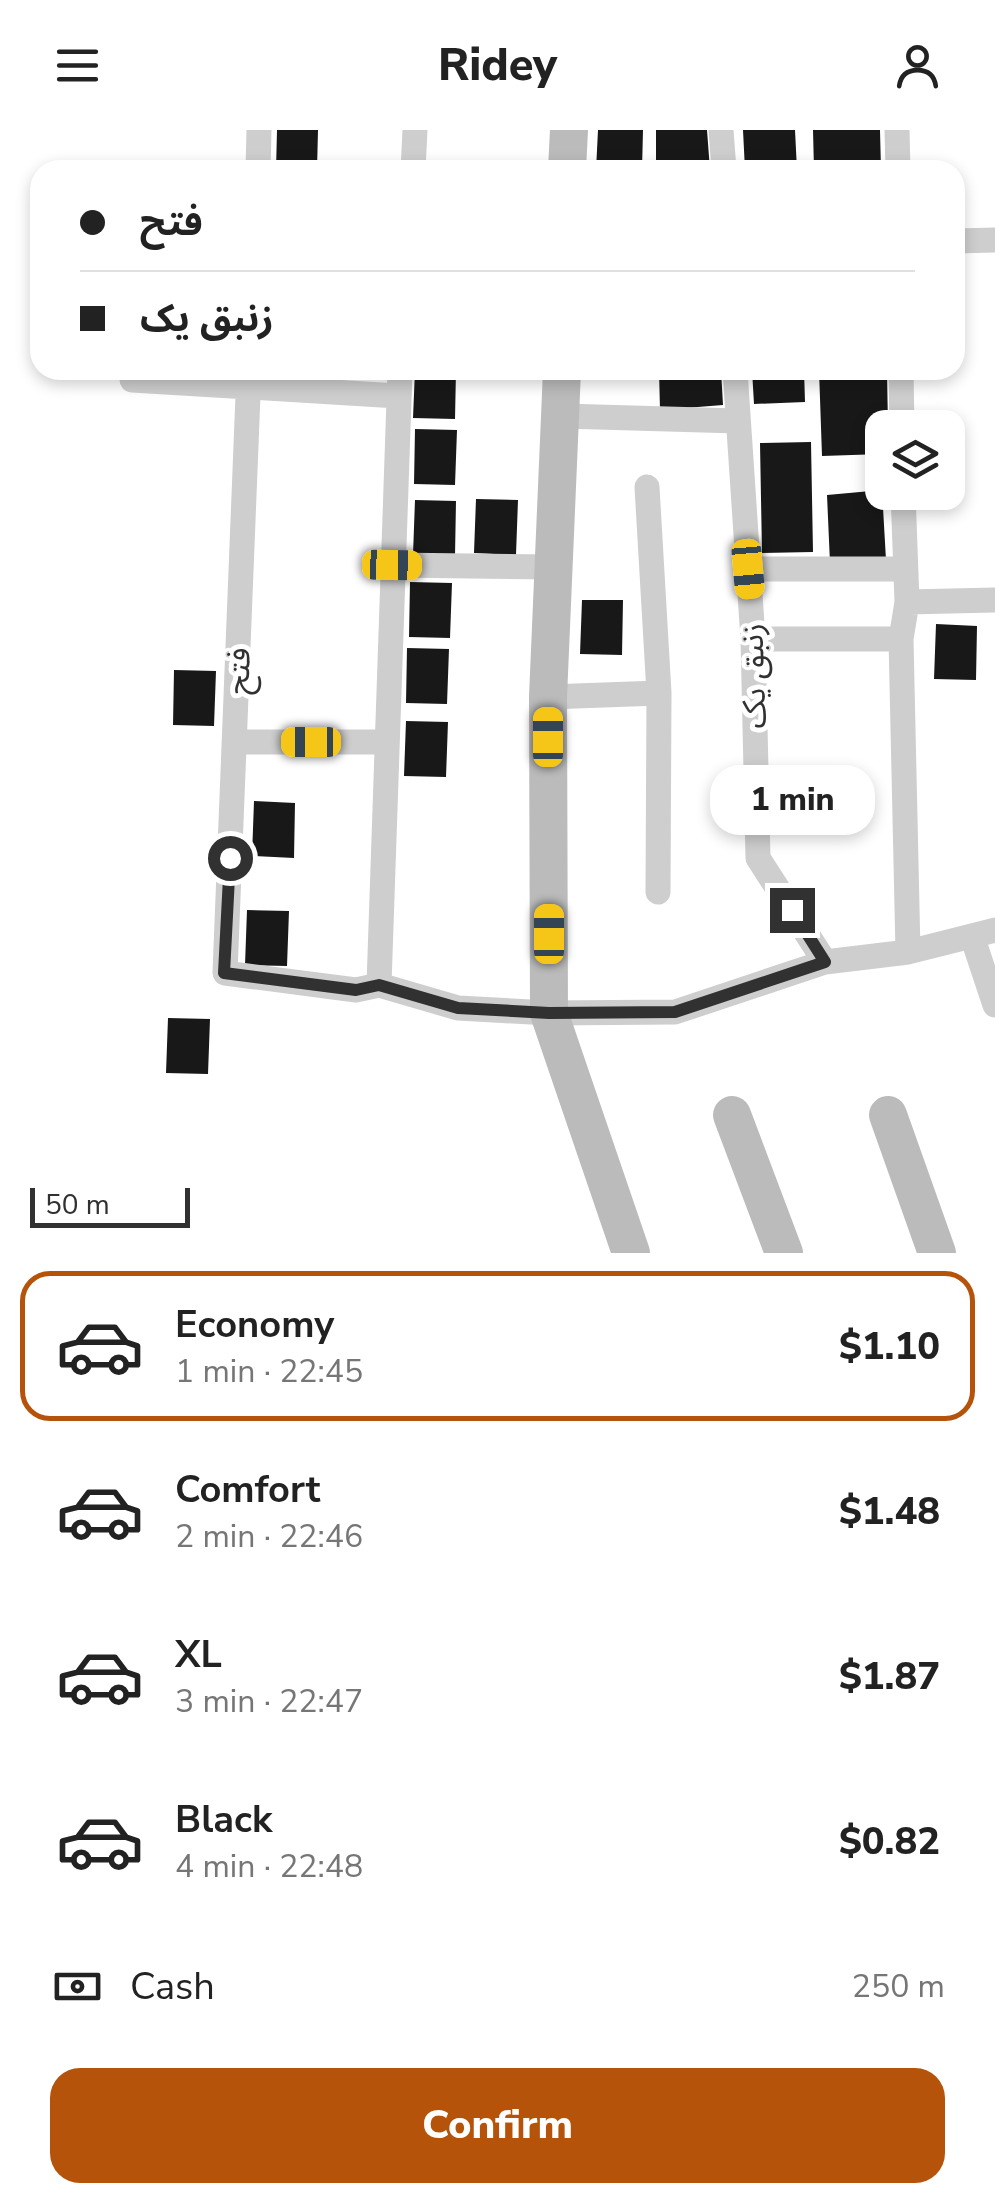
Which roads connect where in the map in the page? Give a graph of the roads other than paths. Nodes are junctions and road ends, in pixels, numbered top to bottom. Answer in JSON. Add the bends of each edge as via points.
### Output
{"nodes":[{"id":1,"x":259,"y":130,"type":"edge"},
{"id":2,"x":415,"y":130,"type":"edge"},
{"id":3,"x":569,"y":130,"type":"edge"},
{"id":4,"x":721,"y":130,"type":"edge"},
{"id":5,"x":897,"y":130,"type":"edge"},
{"id":6,"x":258,"y":160,"type":"edge"},
{"id":7,"x":414,"y":160,"type":"edge"},
{"id":8,"x":568,"y":160,"type":"edge"},
{"id":9,"x":723,"y":160,"type":"edge"},
{"id":10,"x":898,"y":160,"type":"edge"},
{"id":11,"x":995,"y":240,"type":"edge"},
{"id":12,"x":965,"y":241,"type":"edge"},
{"id":13,"x":249,"y":380,"type":"edge"},
{"id":14,"x":286,"y":380,"type":"edge"},
{"id":15,"x":562,"y":380,"type":"edge"},
{"id":16,"x":736,"y":380,"type":"edge"},
{"id":17,"x":901,"y":380,"type":"edge"},
{"id":18,"x":399,"y":383,"type":"edge"},
{"id":19,"x":902,"y":410,"type":"edge"},
{"id":20,"x":562,"y":416,"type":"junction"},
{"id":21,"x":738,"y":422,"type":"junction"},
{"id":22,"x":647,"y":487,"type":"dead end"},
{"id":23,"x":903,"y":510,"type":"edge"},
{"id":24,"x":392,"y":565,"type":"junction"},
{"id":25,"x":553,"y":568,"type":"junction"},
{"id":26,"x":748,"y":569,"type":"junction"},
{"id":27,"x":904,"y":570,"type":"junction"},
{"id":28,"x":995,"y":600,"type":"edge"},
{"id":29,"x":907,"y":602,"type":"junction"},
{"id":30,"x":753,"y":638,"type":"junction"},
{"id":31,"x":901,"y":639,"type":"junction"},
{"id":32,"x":659,"y":693,"type":"junction"},
{"id":33,"x":548,"y":698,"type":"junction"},
{"id":34,"x":235,"y":742,"type":"junction"},
{"id":35,"x":387,"y":742,"type":"junction"},
{"id":36,"x":658,"y":892,"type":"dead end"},
{"id":37,"x":983,"y":933,"type":"edge"},
{"id":38,"x":908,"y":952,"type":"junction"},
{"id":39,"x":825,"y":962,"type":"junction"},
{"id":40,"x":379,"y":985,"type":"junction"},
{"id":41,"x":995,"y":1006,"type":"edge"},
{"id":42,"x":549,"y":1013,"type":"junction"},
{"id":43,"x":888,"y":1114,"type":"dead end"},
{"id":44,"x":732,"y":1115,"type":"dead end"},
{"id":45,"x":630,"y":1253,"type":"edge"},
{"id":46,"x":784,"y":1253,"type":"edge"},
{"id":47,"x":937,"y":1253,"type":"edge"}],
"edges":[{"from":1,"to":6,"type":"street"},
{"from":2,"to":7,"type":"street"},
{"from":3,"to":8,"type":"street"},
{"from":4,"to":9,"type":"street"},
{"from":5,"to":10,"type":"street"},
{"from":11,"to":12,"type":"street"},
{"from":13,"to":34,"type":"street","name":"فتح"},
{"from":14,"to":18,"type":"street"},
{"from":15,"to":20,"type":"street"},
{"from":16,"to":21,"type":"street","name":"زنبق یک"},
{"from":17,"to":19,"type":"street"},
{"from":18,"to":24,"type":"street"},
{"from":20,"to":21,"type":"street"},
{"from":20,"to":25,"type":"street"},
{"from":21,"to":26,"type":"street","name":"زنبق یک"},
{"from":22,"to":32,"type":"street"},
{"from":23,"to":27,"type":"street"},
{"from":24,"to":25,"type":"street"},
{"from":24,"to":35,"type":"street"},
{"from":25,"to":33,"type":"street"},
{"from":26,"to":27,"type":"street"},
{"from":26,"to":30,"type":"street","name":"زنبق یک"},
{"from":27,"to":29,"type":"street"},
{"from":28,"to":29,"type":"street"},
{"from":29,"to":31,"type":"street"},
{"from":30,"to":31,"type":"street"},
{"from":30,"to":39,"type":"street","name":"زنبق یک","via":[[758,858]]},
{"from":31,"to":38,"type":"street"},
{"from":32,"to":33,"type":"street"},
{"from":32,"to":36,"type":"street"},
{"from":33,"to":42,"type":"street"},
{"from":34,"to":35,"type":"street"},
{"from":34,"to":40,"type":"street","name":"فتح","via":[[224,973],[356,990]]},
{"from":35,"to":40,"type":"street"},
{"from":37,"to":38,"type":"street"},
{"from":37,"to":41,"type":"street"},
{"from":38,"to":39,"type":"street"},
{"from":39,"to":42,"type":"street","via":[[675,1012]]},
{"from":40,"to":42,"type":"street","via":[[458,1008]]},
{"from":42,"to":45,"type":"street"},
{"from":43,"to":47,"type":"street"},
{"from":44,"to":46,"type":"street"}]}
